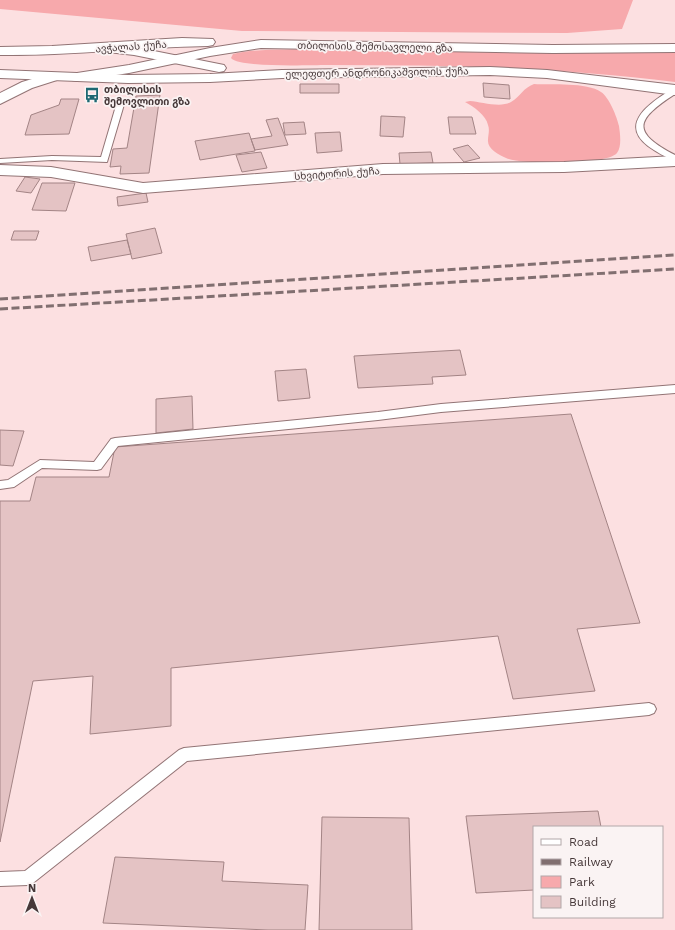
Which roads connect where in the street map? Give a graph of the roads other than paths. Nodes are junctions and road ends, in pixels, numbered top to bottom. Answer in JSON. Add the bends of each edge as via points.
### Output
{"nodes":[{"id":1,"x":261,"y":44,"type":"junction"},
{"id":2,"x":104,"y":48,"type":"junction"},
{"id":3,"x":675,"y":48,"type":"edge"},
{"id":4,"x":233,"y":49,"type":"junction"},
{"id":5,"x":0,"y":51,"type":"edge"},
{"id":6,"x":134,"y":51,"type":"junction"},
{"id":7,"x":174,"y":59,"type":"junction"},
{"id":8,"x":129,"y":69,"type":"junction"},
{"id":9,"x":226,"y":69,"type":"junction"},
{"id":10,"x":0,"y":74,"type":"edge"},
{"id":11,"x":282,"y":74,"type":"junction"},
{"id":12,"x":52,"y":77,"type":"junction"},
{"id":13,"x":77,"y":77,"type":"junction"},
{"id":14,"x":675,"y":91,"type":"edge"},
{"id":15,"x":0,"y":99,"type":"edge"},
{"id":16,"x":121,"y":101,"type":"dead end"},
{"id":17,"x":675,"y":158,"type":"edge"},
{"id":18,"x":0,"y":161,"type":"edge"},
{"id":19,"x":675,"y":161,"type":"edge"},
{"id":20,"x":0,"y":170,"type":"edge"},
{"id":21,"x":675,"y":389,"type":"edge"},
{"id":22,"x":0,"y":485,"type":"edge"},
{"id":23,"x":649,"y":709,"type":"dead end"},
{"id":24,"x":0,"y":879,"type":"edge"}],
"edges":[{"from":1,"to":2,"type":"main road","name":"ავჭალას ქუჩა","via":[[188,42]]},
{"from":1,"to":3,"type":"main road","name":"თბილისის შემოსავლელი გზა","via":[[553,49]]},
{"from":1,"to":4,"type":"main road","name":"თბილისის შემოსავლელი გზა"},
{"from":2,"to":5,"type":"main road","name":"ავჭალას ქუჩა"},
{"from":2,"to":6,"type":"main road"},
{"from":4,"to":7,"type":"main road","name":"თბილისის შემოსავლელი გზა"},
{"from":4,"to":9,"type":"main road","via":[[218,58],[219,64]]},
{"from":6,"to":7,"type":"main road"},
{"from":6,"to":8,"type":"main road","via":[[142,58],[137,65]]},
{"from":7,"to":8,"type":"main road","name":"თბილისის შემოსავლელი გზა"},
{"from":7,"to":9,"type":"main road"},
{"from":8,"to":13,"type":"main road","name":"თბილისის შემოსავლელი გზა"},
{"from":9,"to":11,"type":"main road"},
{"from":10,"to":12,"type":"main road"},
{"from":11,"to":13,"type":"main road","name":"ელეფთერ ანდრონიკაშვილის ქუჩა","via":[[210,78]]},
{"from":11,"to":14,"type":"main road","name":"ელეფთერ ანდრონიკაშვილის ქუჩა","via":[[490,71],[547,74]]},
{"from":12,"to":13,"type":"main road"},
{"from":12,"to":15,"type":"main road","via":[[27,85]]},
{"from":14,"to":17,"type":"lane","via":[[642,117],[640,130],[641,135],[653,146]]},
{"from":16,"to":18,"type":"lane","via":[[104,160],[52,158]]},
{"from":19,"to":20,"type":"main road","name":"სხვიტორის ქუჩა","via":[[557,167],[383,169],[143,188],[51,172]]},
{"from":21,"to":22,"type":"lane","via":[[441,408],[115,442],[97,466],[40,464],[10,484]]},
{"from":23,"to":24,"type":"lane","via":[[184,755],[28,878]]}]}
